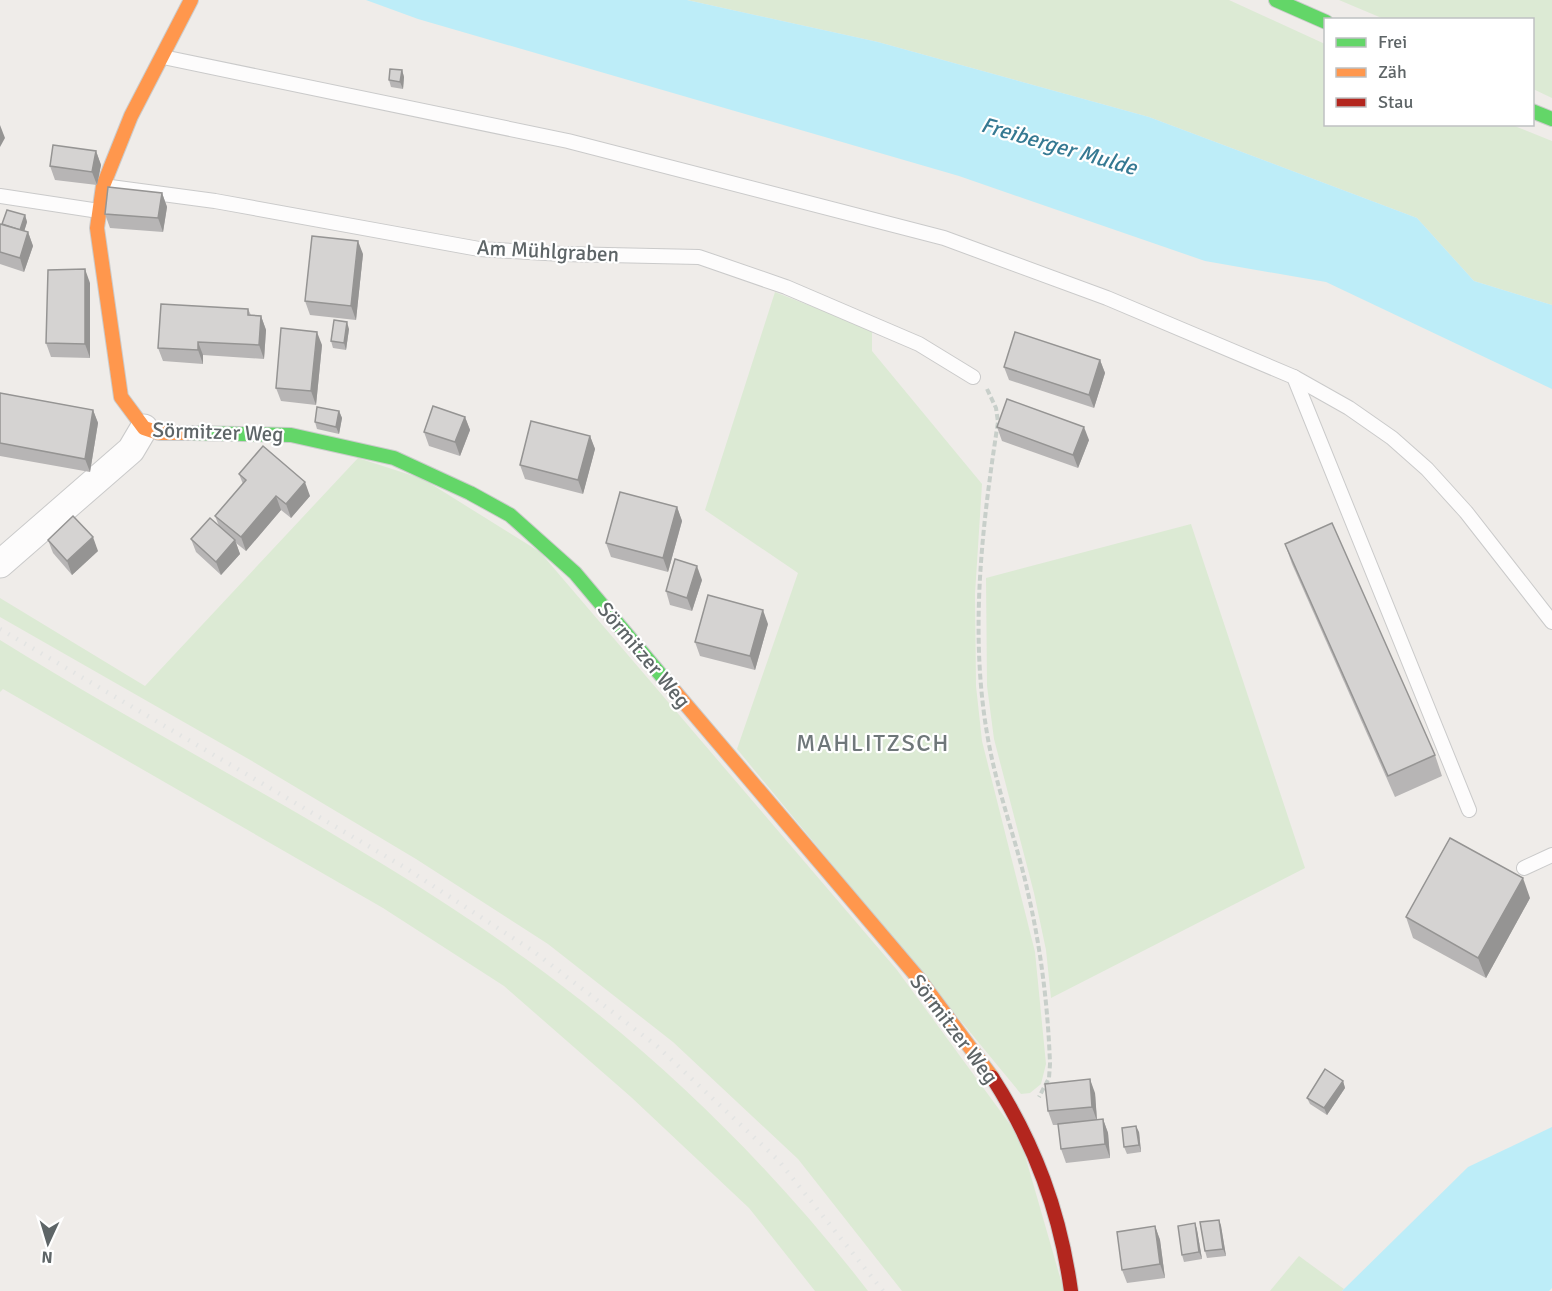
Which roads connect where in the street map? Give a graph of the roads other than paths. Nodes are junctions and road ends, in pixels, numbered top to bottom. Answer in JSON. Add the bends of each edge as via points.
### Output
{"nodes":[{"id":1,"x":1276,"y":0,"type":"edge"},
{"id":2,"x":188,"y":5,"type":"edge"},
{"id":3,"x":1324,"y":21,"type":"edge"},
{"id":4,"x":163,"y":57,"type":"junction"},
{"id":5,"x":1534,"y":111,"type":"edge"},
{"id":6,"x":1552,"y":119,"type":"edge"},
{"id":7,"x":103,"y":186,"type":"junction"},
{"id":8,"x":0,"y":196,"type":"edge"},
{"id":9,"x":99,"y":211,"type":"junction"},
{"id":10,"x":973,"y":377,"type":"road end"},
{"id":11,"x":1294,"y":377,"type":"junction"},
{"id":12,"x":144,"y":428,"type":"junction"},
{"id":13,"x":0,"y":564,"type":"edge"},
{"id":14,"x":1552,"y":622,"type":"edge"},
{"id":15,"x":1469,"y":810,"type":"dead end"},
{"id":16,"x":1552,"y":855,"type":"edge"},
{"id":17,"x":1524,"y":868,"type":"dead end"},
{"id":18,"x":1071,"y":1291,"type":"edge"}],
"edges":[{"from":1,"to":3,"type":"street"},
{"from":2,"to":4,"type":"street"},
{"from":4,"to":7,"type":"street","via":[[131,116]]},
{"from":4,"to":11,"type":"lane","via":[[568,141],[944,238],[1107,298]]},
{"from":5,"to":6,"type":"street"},
{"from":7,"to":9,"type":"street"},
{"from":7,"to":10,"type":"lane","name":"Am Mühlgraben","via":[[215,201],[479,249],[699,257],[786,287],[918,344]]},
{"from":8,"to":9,"type":"lane"},
{"from":9,"to":12,"type":"street","via":[[97,228],[121,397]]},
{"from":11,"to":14,"type":"lane","via":[[1392,438],[1427,470],[1466,512]]},
{"from":11,"to":15,"type":"lane"},
{"from":12,"to":13,"type":"street","name":"Sörmitzer Weg","via":[[131,450]]},
{"from":12,"to":18,"type":"street","name":"Sörmitzer Weg","via":[[159,433],[291,435],[394,458],[510,515],[575,573],[911,971],[1014,1110],[1037,1158],[1055,1210]]},
{"from":16,"to":17,"type":"lane"}]}
